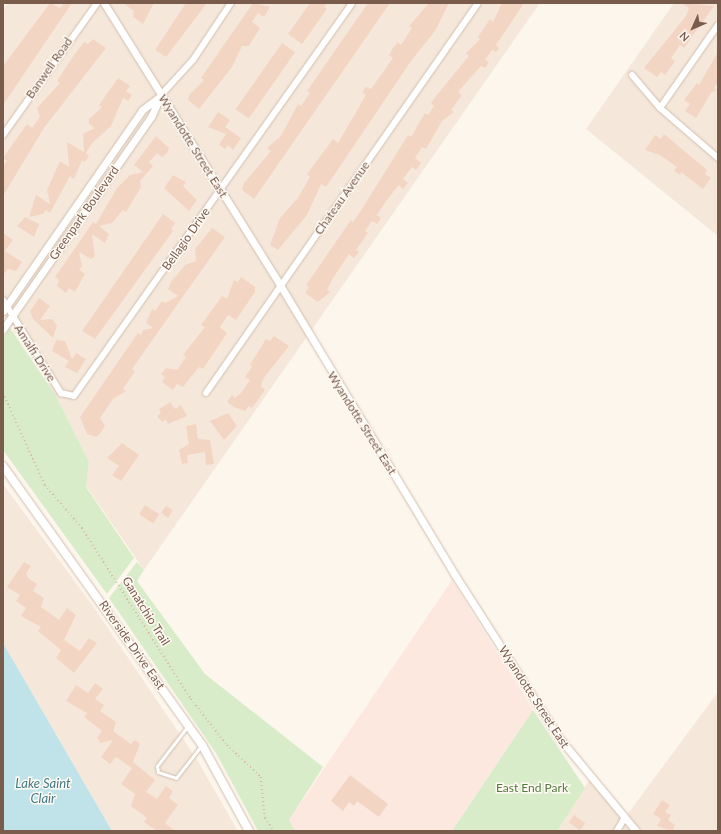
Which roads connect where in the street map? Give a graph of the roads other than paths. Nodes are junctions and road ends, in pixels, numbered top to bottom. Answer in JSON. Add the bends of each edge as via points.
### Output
{"nodes":[{"id":1,"x":97,"y":3,"type":"edge"},
{"id":2,"x":104,"y":3,"type":"edge"},
{"id":3,"x":231,"y":3,"type":"edge"},
{"id":4,"x":352,"y":3,"type":"edge"},
{"id":5,"x":478,"y":3,"type":"edge"},
{"id":6,"x":718,"y":25,"type":"edge"},
{"id":7,"x":632,"y":75,"type":"dead end"},
{"id":8,"x":161,"y":95,"type":"junction"},
{"id":9,"x":660,"y":108,"type":"junction"},
{"id":10,"x":3,"y":135,"type":"edge"},
{"id":11,"x":718,"y":158,"type":"edge"},
{"id":12,"x":220,"y":190,"type":"junction"},
{"id":13,"x":280,"y":285,"type":"junction"},
{"id":14,"x":4,"y":306,"type":"edge"},
{"id":15,"x":11,"y":317,"type":"junction"},
{"id":16,"x":3,"y":329,"type":"edge"},
{"id":17,"x":206,"y":393,"type":"dead end"},
{"id":18,"x":74,"y":396,"type":"joint"},
{"id":19,"x":3,"y":466,"type":"edge"},
{"id":20,"x":189,"y":726,"type":"junction"},
{"id":21,"x":202,"y":745,"type":"junction"},
{"id":22,"x":624,"y":819,"type":"junction"},
{"id":23,"x":249,"y":831,"type":"edge"},
{"id":24,"x":617,"y":831,"type":"edge"},
{"id":25,"x":636,"y":831,"type":"edge"}],
"edges":[{"from":1,"to":10,"type":"street","name":"Banwell Road"},
{"from":2,"to":8,"type":"street","name":"Wyandotte Street East"},
{"from":3,"to":8,"type":"street","name":"Greenpark Boulevard","via":[[193,60]]},
{"from":4,"to":12,"type":"street","name":"Bellagio Drive"},
{"from":5,"to":13,"type":"street","name":"Chateau Avenue"},
{"from":6,"to":9,"type":"street"},
{"from":7,"to":9,"type":"street"},
{"from":8,"to":12,"type":"street","name":"Wyandotte Street East"},
{"from":8,"to":14,"type":"street","name":"Greenpark Boulevard","via":[[142,110]]},
{"from":8,"to":15,"type":"street","name":"Greenpark Boulevard","via":[[151,117]]},
{"from":9,"to":11,"type":"street"},
{"from":12,"to":13,"type":"street","name":"Wyandotte Street East"},
{"from":12,"to":18,"type":"street","name":"Bellagio Drive"},
{"from":13,"to":17,"type":"street","name":"Chateau Avenue"},
{"from":13,"to":22,"type":"street","name":"Wyandotte Street East","via":[[455,575],[560,739]]},
{"from":14,"to":15,"type":"street","name":"Amalfi Drive"},
{"from":15,"to":16,"type":"street","name":"Greenpark Boulevard"},
{"from":15,"to":18,"type":"street","name":"Amalfi Drive","via":[[61,393]]},
{"from":19,"to":20,"type":"main road","name":"Riverside Drive East"},
{"from":20,"to":21,"type":"main road","name":"Riverside Drive East"},
{"from":20,"to":21,"type":"lane","via":[[157,766],[158,772],[176,778]]},
{"from":21,"to":23,"type":"main road","name":"Riverside Drive East"},
{"from":22,"to":24,"type":"street"},
{"from":22,"to":25,"type":"street","name":"Wyandotte Street East"}]}
